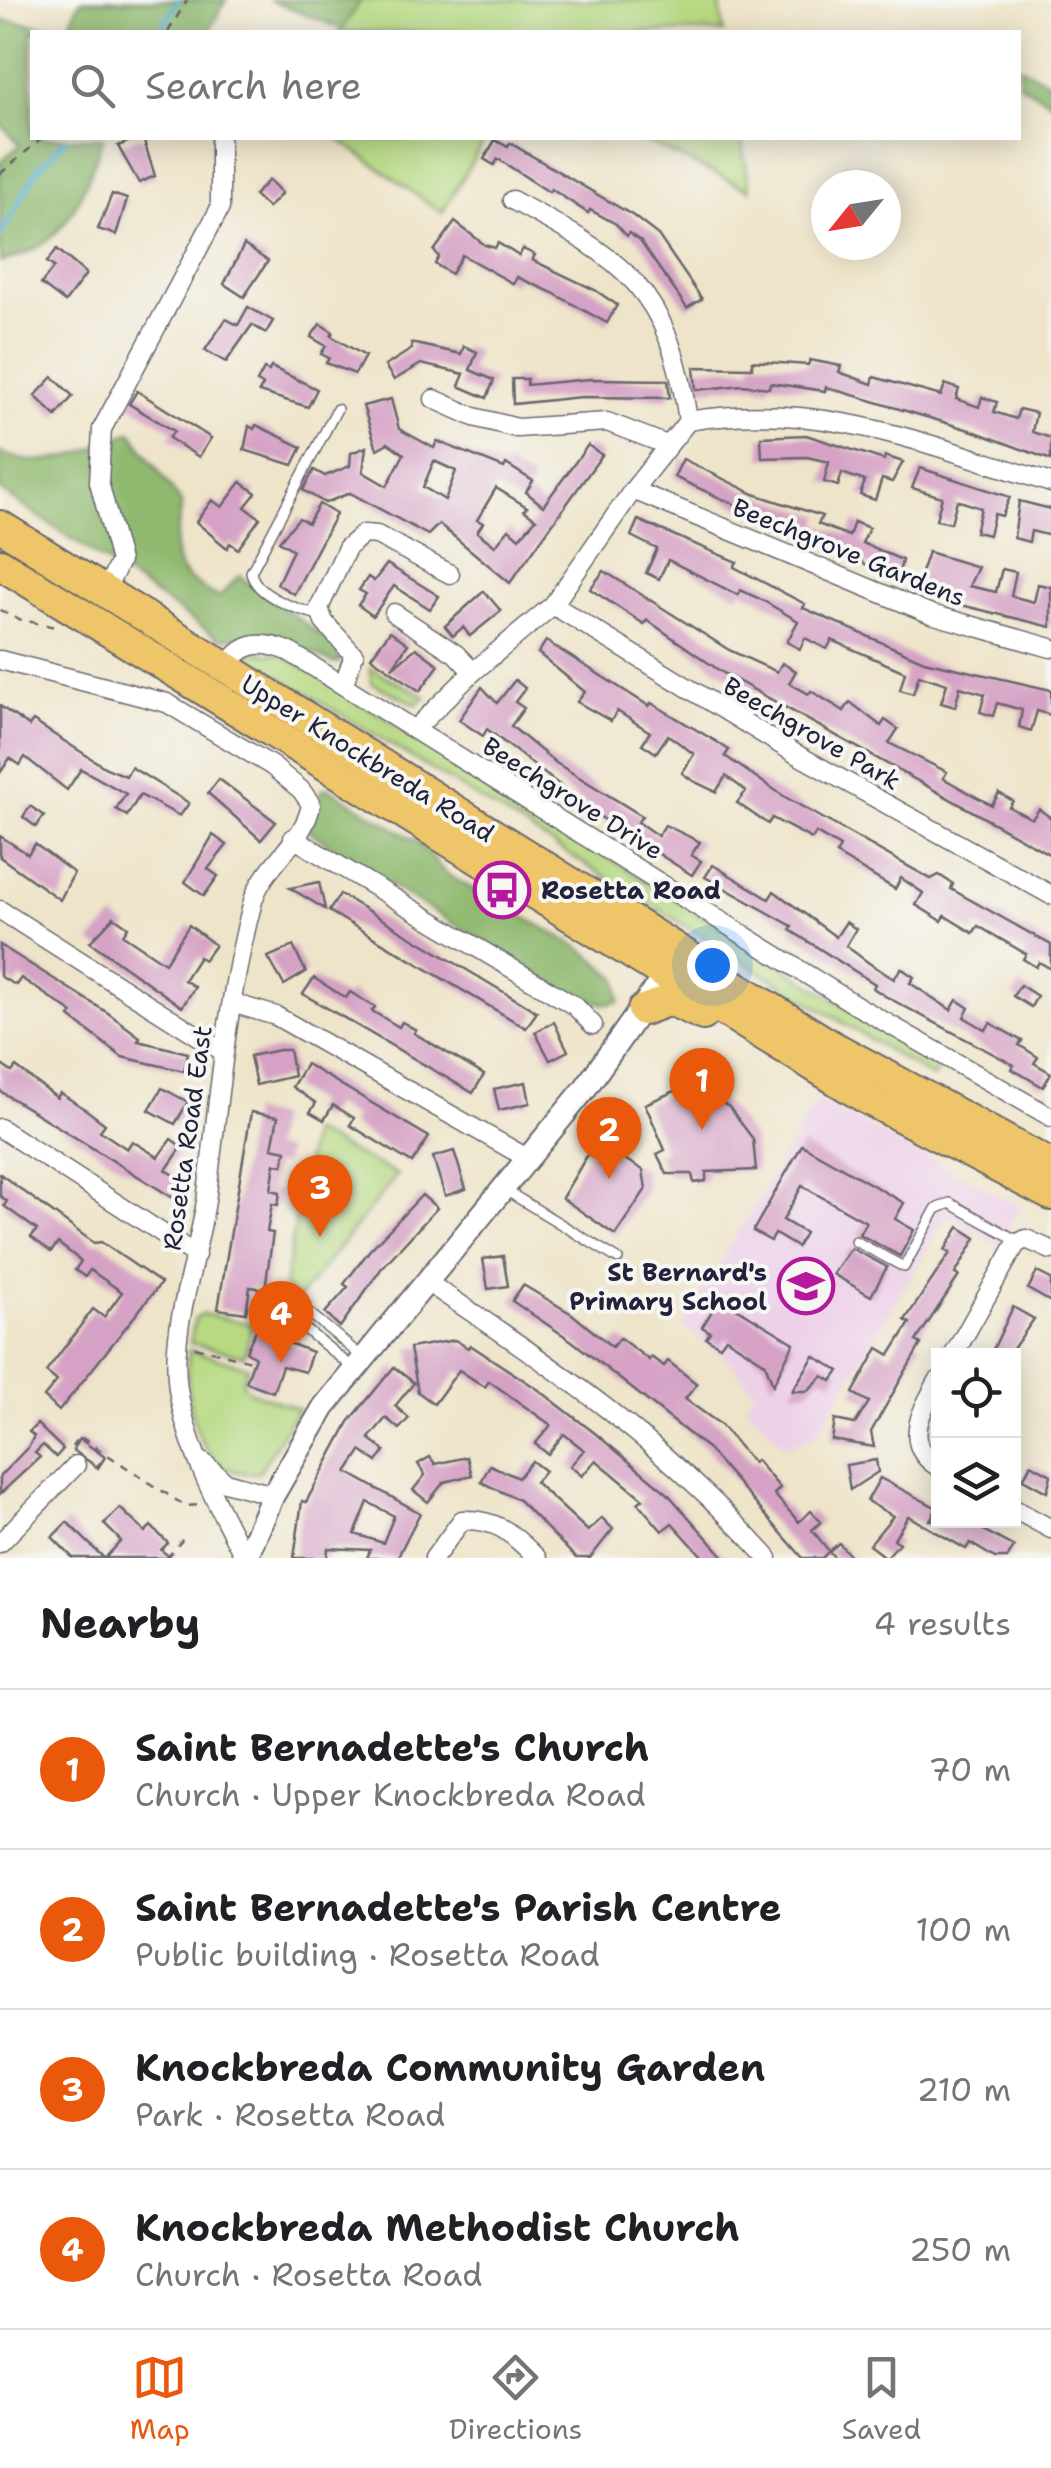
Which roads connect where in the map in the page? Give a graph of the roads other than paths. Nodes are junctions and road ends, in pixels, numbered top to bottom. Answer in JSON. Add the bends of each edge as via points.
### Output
{"nodes":[{"id":1,"x":220,"y":140,"type":"edge"},
{"id":2,"x":512,"y":200,"type":"dead end"},
{"id":3,"x":434,"y":399,"type":"dead end"},
{"id":4,"x":337,"y":409,"type":"dead end"},
{"id":5,"x":688,"y":421,"type":"junction"},
{"id":6,"x":666,"y":445,"type":"junction"},
{"id":7,"x":1051,"y":483,"type":"edge"},
{"id":8,"x":632,"y":490,"type":"junction"},
{"id":9,"x":0,"y":526,"type":"edge"},
{"id":10,"x":0,"y":564,"type":"edge"},
{"id":11,"x":450,"y":574,"type":"dead end"},
{"id":12,"x":0,"y":581,"type":"edge"},
{"id":13,"x":104,"y":594,"type":"junction"},
{"id":14,"x":553,"y":605,"type":"junction"},
{"id":15,"x":394,"y":613,"type":"dead end"},
{"id":16,"x":320,"y":615,"type":"junction"},
{"id":17,"x":133,"y":648,"type":"junction"},
{"id":18,"x":1051,"y":648,"type":"edge"},
{"id":19,"x":0,"y":660,"type":"edge"},
{"id":20,"x":226,"y":670,"type":"junction"},
{"id":21,"x":473,"y":672,"type":"junction"},
{"id":22,"x":344,"y":683,"type":"junction"},
{"id":23,"x":191,"y":684,"type":"junction"},
{"id":24,"x":236,"y":712,"type":"junction"},
{"id":25,"x":415,"y":729,"type":"junction"},
{"id":26,"x":293,"y":838,"type":"junction"},
{"id":27,"x":1051,"y":895,"type":"edge"},
{"id":28,"x":0,"y":910,"type":"edge"},
{"id":29,"x":666,"y":975,"type":"junction"},
{"id":30,"x":232,"y":1003,"type":"junction"},
{"id":31,"x":643,"y":1010,"type":"junction"},
{"id":32,"x":593,"y":1025,"type":"dead end"},
{"id":33,"x":222,"y":1052,"type":"junction"},
{"id":34,"x":869,"y":1100,"type":"junction"},
{"id":35,"x":1051,"y":1116,"type":"edge"},
{"id":36,"x":0,"y":1128,"type":"edge"},
{"id":37,"x":526,"y":1158,"type":"junction"},
{"id":38,"x":1051,"y":1165,"type":"edge"},
{"id":39,"x":502,"y":1188,"type":"junction"},
{"id":40,"x":1051,"y":1195,"type":"edge"},
{"id":41,"x":855,"y":1241,"type":"dead end"},
{"id":42,"x":1018,"y":1243,"type":"junction"},
{"id":43,"x":1051,"y":1250,"type":"edge"},
{"id":44,"x":196,"y":1256,"type":"junction"},
{"id":45,"x":618,"y":1259,"type":"dead end"},
{"id":46,"x":425,"y":1281,"type":"junction"},
{"id":47,"x":289,"y":1294,"type":"dead end"},
{"id":48,"x":958,"y":1348,"type":"edge"},
{"id":49,"x":358,"y":1364,"type":"junction"},
{"id":50,"x":931,"y":1393,"type":"edge"},
{"id":51,"x":197,"y":1456,"type":"junction"},
{"id":52,"x":931,"y":1460,"type":"edge"},
{"id":53,"x":76,"y":1465,"type":"road end"},
{"id":54,"x":242,"y":1488,"type":"junction"},
{"id":55,"x":273,"y":1495,"type":"junction"},
{"id":56,"x":219,"y":1507,"type":"junction"},
{"id":57,"x":1021,"y":1513,"type":"edge"},
{"id":58,"x":1051,"y":1529,"type":"edge"},
{"id":59,"x":0,"y":1543,"type":"edge"},
{"id":60,"x":246,"y":1558,"type":"edge"},
{"id":61,"x":434,"y":1558,"type":"edge"},
{"id":62,"x":537,"y":1558,"type":"edge"},
{"id":63,"x":768,"y":1558,"type":"edge"}],
"edges":[{"from":1,"to":13,"type":"street","via":[[220,208],[102,429],[99,482],[120,561]]},
{"from":2,"to":5,"type":"street","via":[[595,244],[627,272],[677,352]]},
{"from":3,"to":6,"type":"street","via":[[517,428],[607,422]]},
{"from":4,"to":16,"type":"lane","via":[[251,572],[256,586]]},
{"from":5,"to":6,"type":"street"},
{"from":5,"to":7,"type":"street","via":[[782,413],[842,420]]},
{"from":6,"to":8,"type":"street"},
{"from":8,"to":14,"type":"street"},
{"from":8,"to":18,"type":"street","name":"Beechgrove Gardens","via":[[932,614]]},
{"from":9,"to":13,"type":"highway","name":"Upper Knockbreda Road"},
{"from":10,"to":17,"type":"highway","name":"Upper Knockbreda Road"},
{"from":11,"to":16,"type":"street","via":[[363,534],[347,548]]},
{"from":12,"to":17,"type":"highway","via":[[68,623]]},
{"from":13,"to":20,"type":"highway","name":"Upper Knockbreda Road"},
{"from":14,"to":21,"type":"street"},
{"from":14,"to":27,"type":"street","name":"Beechgrove Park","via":[[796,754]]},
{"from":15,"to":21,"type":"street"},
{"from":16,"to":22,"type":"street","via":[[354,655]]},
{"from":17,"to":23,"type":"highway","name":"Upper Knockbreda Road"},
{"from":19,"to":26,"type":"street","via":[[156,698],[206,725],[309,798],[310,812]]},
{"from":20,"to":22,"type":"street","name":"Beechgrove Drive","via":[[239,650],[267,644]]},
{"from":20,"to":23,"type":"highway"},
{"from":20,"to":24,"type":"highway","via":[[225,688]]},
{"from":20,"to":38,"type":"highway","name":"Upper Knockbreda Road","via":[[830,1045]]},
{"from":21,"to":25,"type":"street"},
{"from":22,"to":25,"type":"street","name":"Beechgrove Drive"},
{"from":23,"to":24,"type":"highway","name":"Upper Knockbreda Road"},
{"from":24,"to":29,"type":"highway","name":"Upper Knockbreda Road"},
{"from":25,"to":35,"type":"street","name":"Beechgrove Drive","via":[[859,1007]]},
{"from":26,"to":30,"type":"street","name":"Rosetta Road East","via":[[254,897]]},
{"from":26,"to":32,"type":"street","via":[[574,1006]]},
{"from":28,"to":33,"type":"street"},
{"from":29,"to":31,"type":"street"},
{"from":29,"to":34,"type":"highway","name":"Upper Knockbreda Road"},
{"from":30,"to":33,"type":"street","name":"Rosetta Road East"},
{"from":30,"to":37,"type":"street","via":[[276,1016]]},
{"from":31,"to":34,"type":"highway","via":[[662,1000],[680,1001],[814,1083]]},
{"from":31,"to":37,"type":"street"},
{"from":33,"to":44,"type":"street","name":"Rosetta Road East"},
{"from":34,"to":40,"type":"highway","name":"Upper Knockbreda Road"},
{"from":36,"to":44,"type":"street"},
{"from":37,"to":39,"type":"street"},
{"from":39,"to":45,"type":"lane"},
{"from":39,"to":46,"type":"street"},
{"from":41,"to":42,"type":"lane","via":[[904,1267],[936,1210],[950,1203]]},
{"from":42,"to":43,"type":"street","via":[[1026,1238]]},
{"from":42,"to":48,"type":"street"},
{"from":44,"to":51,"type":"street","name":"Rosetta Road East","via":[[177,1386]]},
{"from":46,"to":49,"type":"street"},
{"from":46,"to":63,"type":"street","via":[[587,1390],[690,1474]]},
{"from":47,"to":49,"type":"lane","via":[[288,1315]]},
{"from":49,"to":55,"type":"street","via":[[300,1443]]},
{"from":50,"to":52,"type":"street","via":[[916,1431]]},
{"from":51,"to":54,"type":"street"},
{"from":51,"to":56,"type":"street","name":"Rosetta Road East"},
{"from":53,"to":59,"type":"street"},
{"from":54,"to":55,"type":"street"},
{"from":54,"to":56,"type":"street"},
{"from":55,"to":60,"type":"street"},
{"from":56,"to":60,"type":"street","name":"Rosetta Road East"},
{"from":57,"to":58,"type":"street"},
{"from":61,"to":62,"type":"street","via":[[462,1520],[484,1520],[500,1523]]}]}
